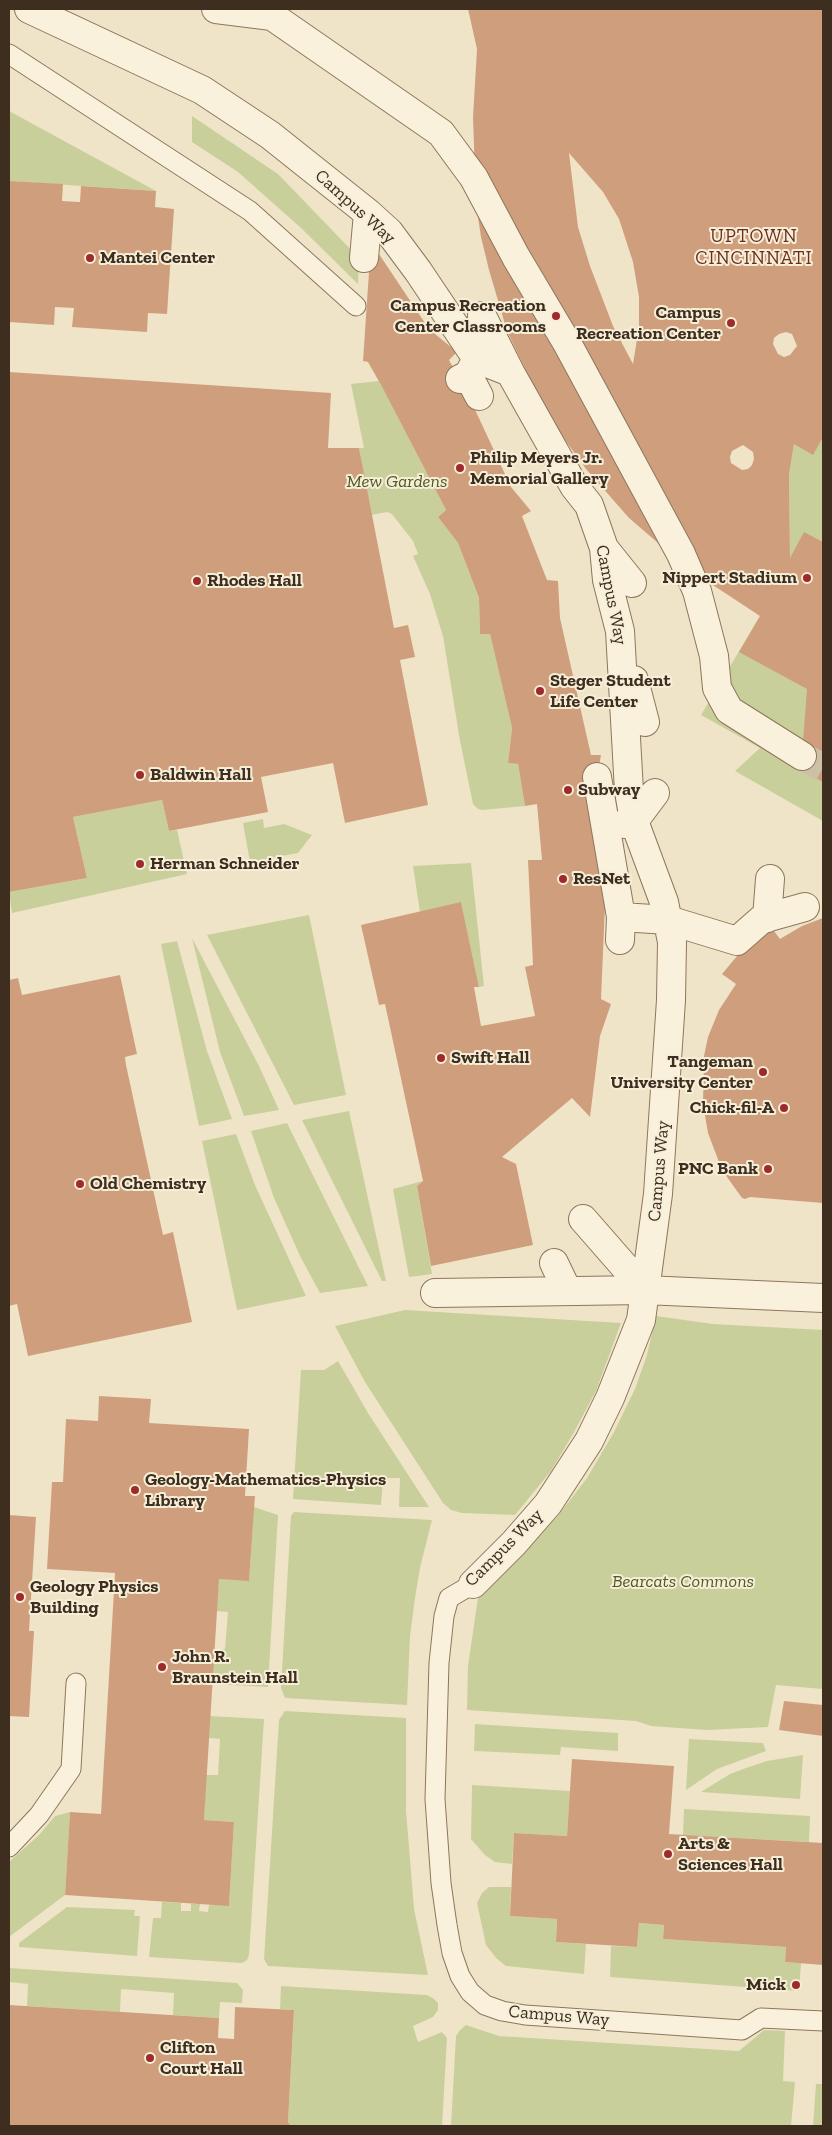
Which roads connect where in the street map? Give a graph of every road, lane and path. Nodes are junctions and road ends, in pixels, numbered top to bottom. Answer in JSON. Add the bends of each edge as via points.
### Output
{"nodes":[{"id":1,"x":29,"y":9,"type":"edge"},
{"id":2,"x":216,"y":9,"type":"edge"},
{"id":3,"x":9,"y":54,"type":"edge"},
{"id":4,"x":368,"y":213,"type":"junction"},
{"id":5,"x":364,"y":258,"type":"dead end"},
{"id":6,"x":356,"y":306,"type":"dead end"},
{"id":7,"x":482,"y":316,"type":"dead end"},
{"id":8,"x":510,"y":372,"type":"junction"},
{"id":9,"x":604,"y":548,"type":"junction"},
{"id":10,"x":632,"y":583,"type":"dead end"},
{"id":11,"x":620,"y":631,"type":"junction"},
{"id":12,"x":645,"y":722,"type":"dead end"},
{"id":13,"x":802,"y":756,"type":"tunnel mouth"},
{"id":14,"x":597,"y":777,"type":"dead end"},
{"id":15,"x":655,"y":793,"type":"dead end"},
{"id":16,"x":634,"y":822,"type":"junction"},
{"id":17,"x":602,"y":829,"type":"junction"},
{"id":18,"x":770,"y":879,"type":"dead end"},
{"id":19,"x":805,"y":907,"type":"dead end"},
{"id":20,"x":767,"y":918,"type":"junction"},
{"id":21,"x":668,"y":920,"type":"junction"},
{"id":22,"x":583,"y":1219,"type":"dead end"},
{"id":23,"x":554,"y":1263,"type":"dead end"},
{"id":24,"x":567,"y":1290,"type":"junction"},
{"id":25,"x":645,"y":1290,"type":"junction"},
{"id":26,"x":435,"y":1293,"type":"dead end"},
{"id":27,"x":823,"y":1298,"type":"edge"},
{"id":28,"x":473,"y":1584,"type":"joint"},
{"id":29,"x":76,"y":1683,"type":"dead end"},
{"id":30,"x":9,"y":1847,"type":"edge"},
{"id":31,"x":823,"y":2021,"type":"edge"}],
"edges":[{"from":1,"to":4,"type":"street","name":"Campus Way","via":[[202,90],[270,135]]},
{"from":2,"to":13,"type":"street","via":[[272,16],[441,133],[474,178],[567,343],[694,581],[714,656],[723,717]]},
{"from":3,"to":6,"type":"lane","via":[[250,211]]},
{"from":4,"to":5,"type":"street"},
{"from":4,"to":8,"type":"street","name":"Campus Way","via":[[389,232],[418,271],[471,377]]},
{"from":7,"to":8,"type":"street"},
{"from":8,"to":9,"type":"street","name":"Campus Way","via":[[574,486],[589,505]]},
{"from":9,"to":10,"type":"street"},
{"from":9,"to":11,"type":"street","name":"Campus Way","via":[[607,580]]},
{"from":11,"to":12,"type":"street"},
{"from":11,"to":16,"type":"street","name":"Campus Way","via":[[628,791]]},
{"from":14,"to":17,"type":"street"},
{"from":15,"to":16,"type":"street"},
{"from":16,"to":17,"type":"street"},
{"from":16,"to":21,"type":"street","name":"Campus Way"},
{"from":17,"to":21,"type":"street","via":[[621,929]]},
{"from":18,"to":20,"type":"street"},
{"from":19,"to":20,"type":"street"},
{"from":20,"to":21,"type":"street","via":[[762,919],[740,945]]},
{"from":21,"to":25,"type":"street","name":"Campus Way","via":[[672,942],[671,1000],[658,1194]]},
{"from":22,"to":25,"type":"street"},
{"from":23,"to":24,"type":"street"},
{"from":24,"to":25,"type":"street"},
{"from":24,"to":26,"type":"street"},
{"from":25,"to":27,"type":"street"},
{"from":25,"to":28,"type":"street","name":"Campus Way","via":[[640,1325],[589,1441],[548,1504]]},
{"from":28,"to":31,"type":"lane","name":"Campus Way","via":[[449,1598],[444,1616],[435,1799],[447,1925],[460,1976],[470,1992],[485,2004],[525,2015],[742,2030],[761,2018]]},
{"from":29,"to":30,"type":"lane","via":[[71,1769],[39,1815]]}]}
